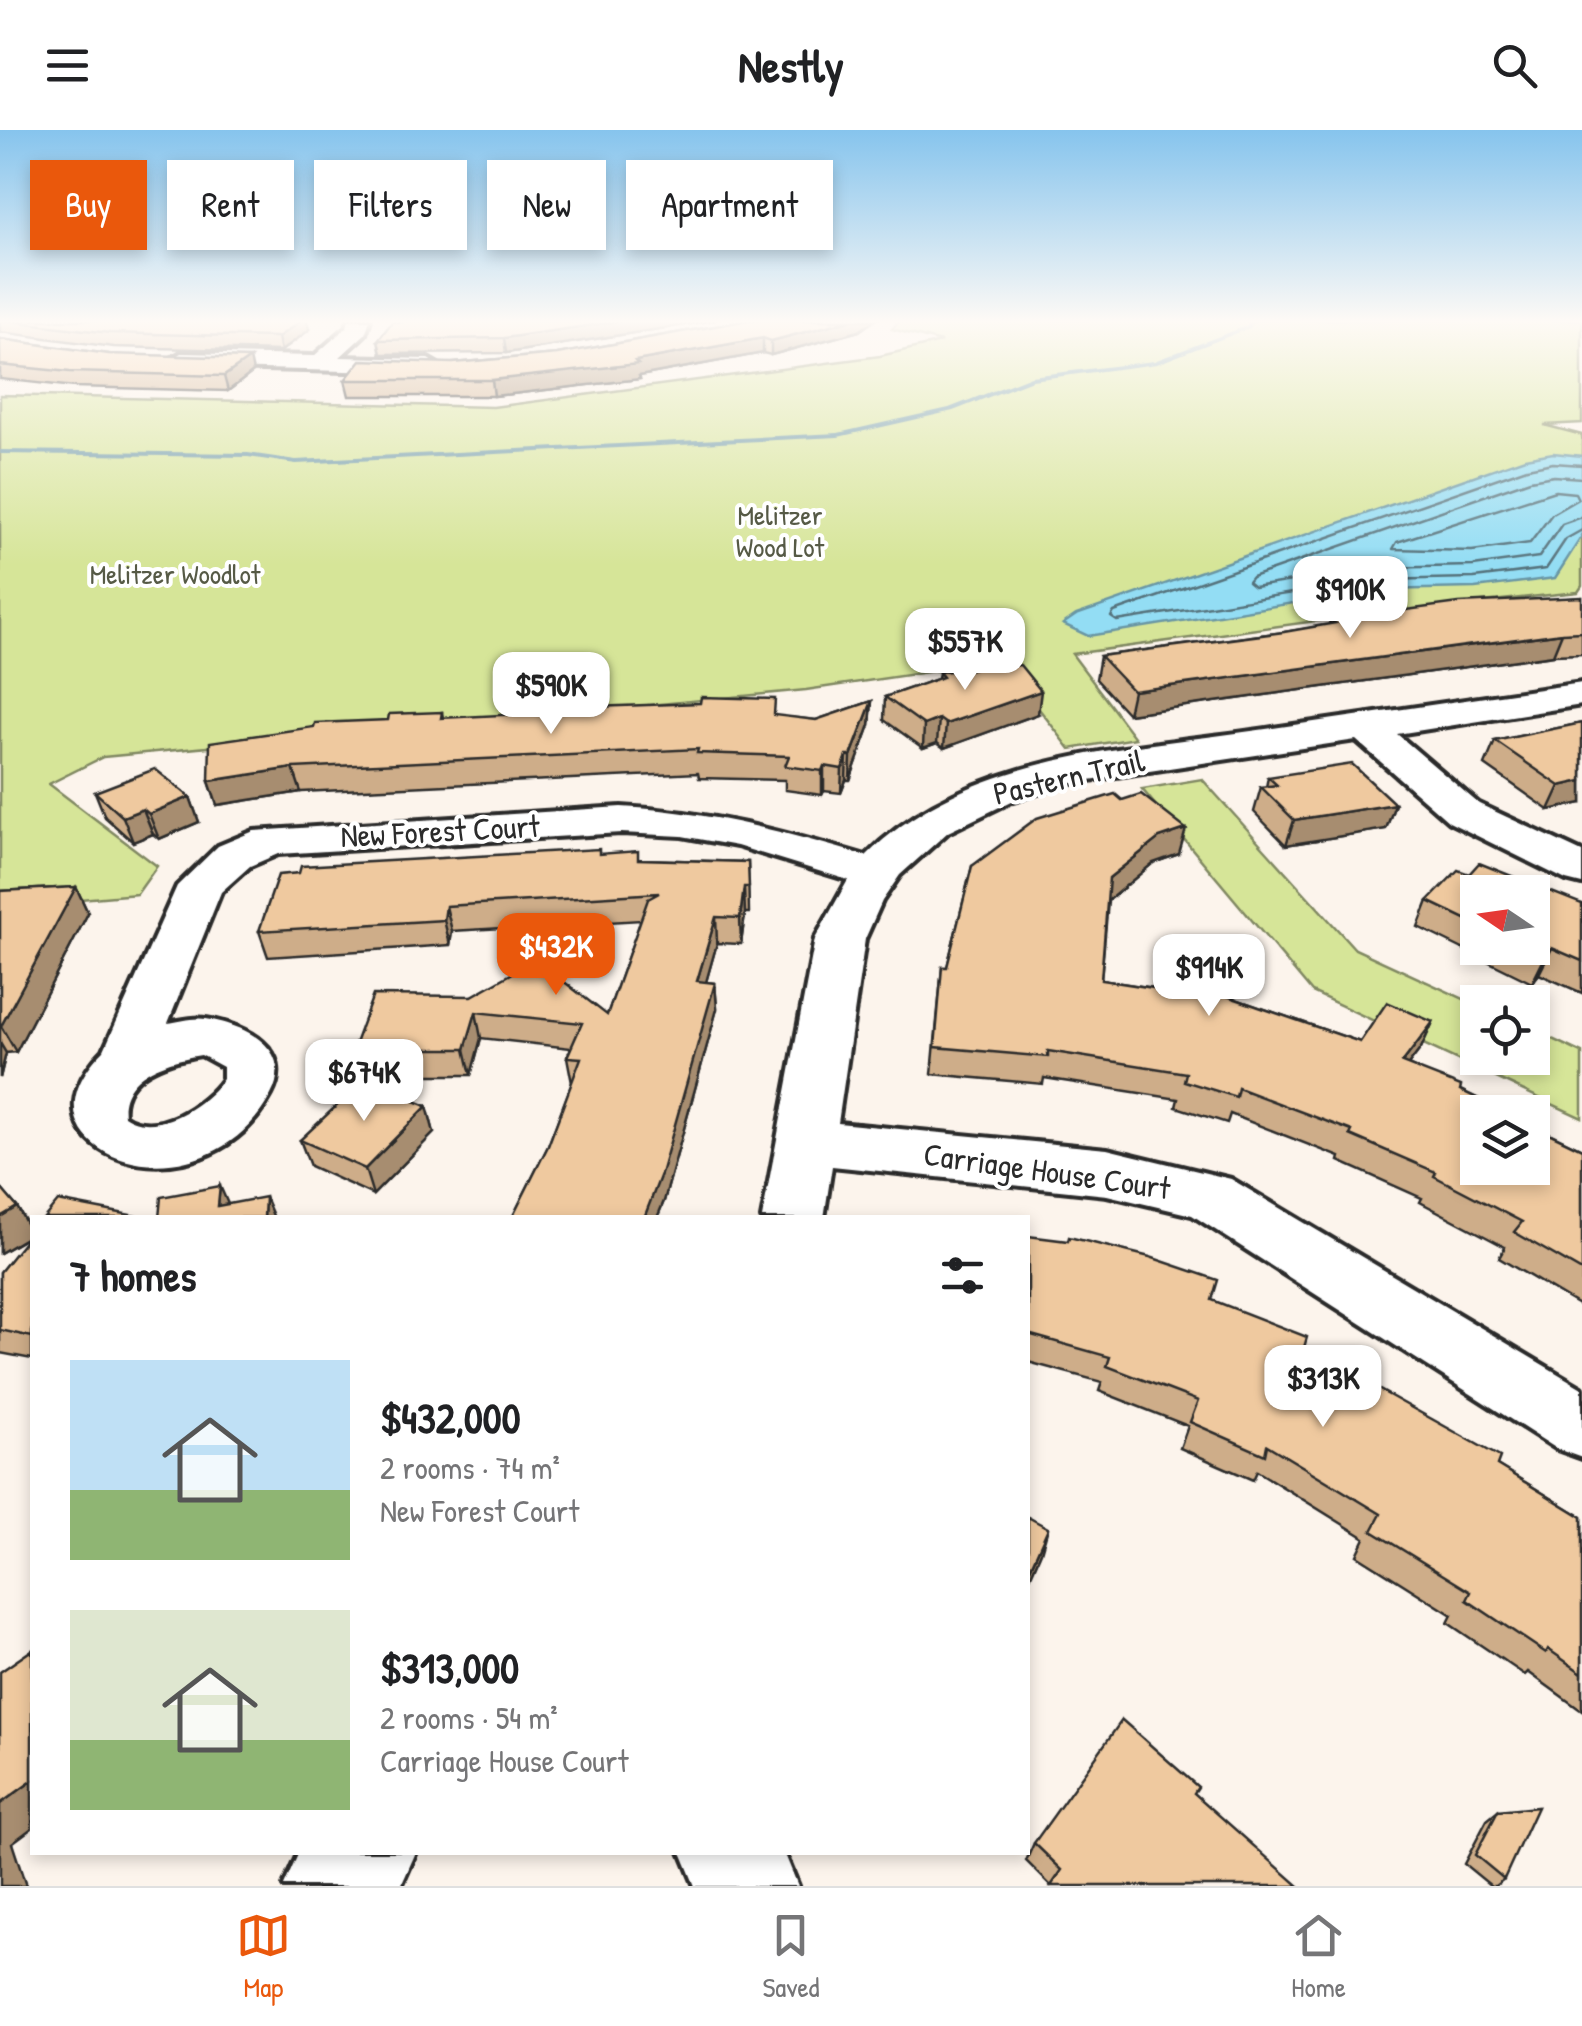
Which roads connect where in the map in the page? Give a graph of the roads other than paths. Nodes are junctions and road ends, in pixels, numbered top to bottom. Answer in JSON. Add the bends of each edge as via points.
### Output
{"nodes":[{"id":1,"x":1582,"y":694,"type":"edge"},
{"id":2,"x":1363,"y":725,"type":"junction"},
{"id":3,"x":1582,"y":870,"type":"edge"},
{"id":4,"x":877,"y":874,"type":"junction"},
{"id":5,"x":126,"y":1061,"type":"dead end"},
{"id":6,"x":807,"y":1142,"type":"junction"},
{"id":7,"x":793,"y":1215,"type":"edge"},
{"id":8,"x":1582,"y":1426,"type":"edge"},
{"id":9,"x":367,"y":1855,"type":"edge"},
{"id":10,"x":728,"y":1855,"type":"edge"},
{"id":11,"x":330,"y":1886,"type":"edge"},
{"id":12,"x":752,"y":1886,"type":"edge"}],
"edges":[{"from":1,"to":2,"type":"street","name":"Pastern Trail"},
{"from":2,"to":3,"type":"street","via":[[1464,814]]},
{"from":2,"to":4,"type":"street","name":"Pastern Trail","via":[[1019,783],[921,827]]},
{"from":4,"to":5,"type":"street","name":"New Forest Court","via":[[744,834],[682,823],[621,820],[270,840],[234,856],[200,886]]},
{"from":4,"to":6,"type":"street","name":"Pastern Trail","via":[[853,904],[840,939]]},
{"from":6,"to":7,"type":"street","name":"Pastern Trail"},
{"from":6,"to":8,"type":"street","name":"Carriage House Court","via":[[1107,1172],[1210,1196]]},
{"from":9,"to":11,"type":"street"},
{"from":10,"to":12,"type":"street"}]}
